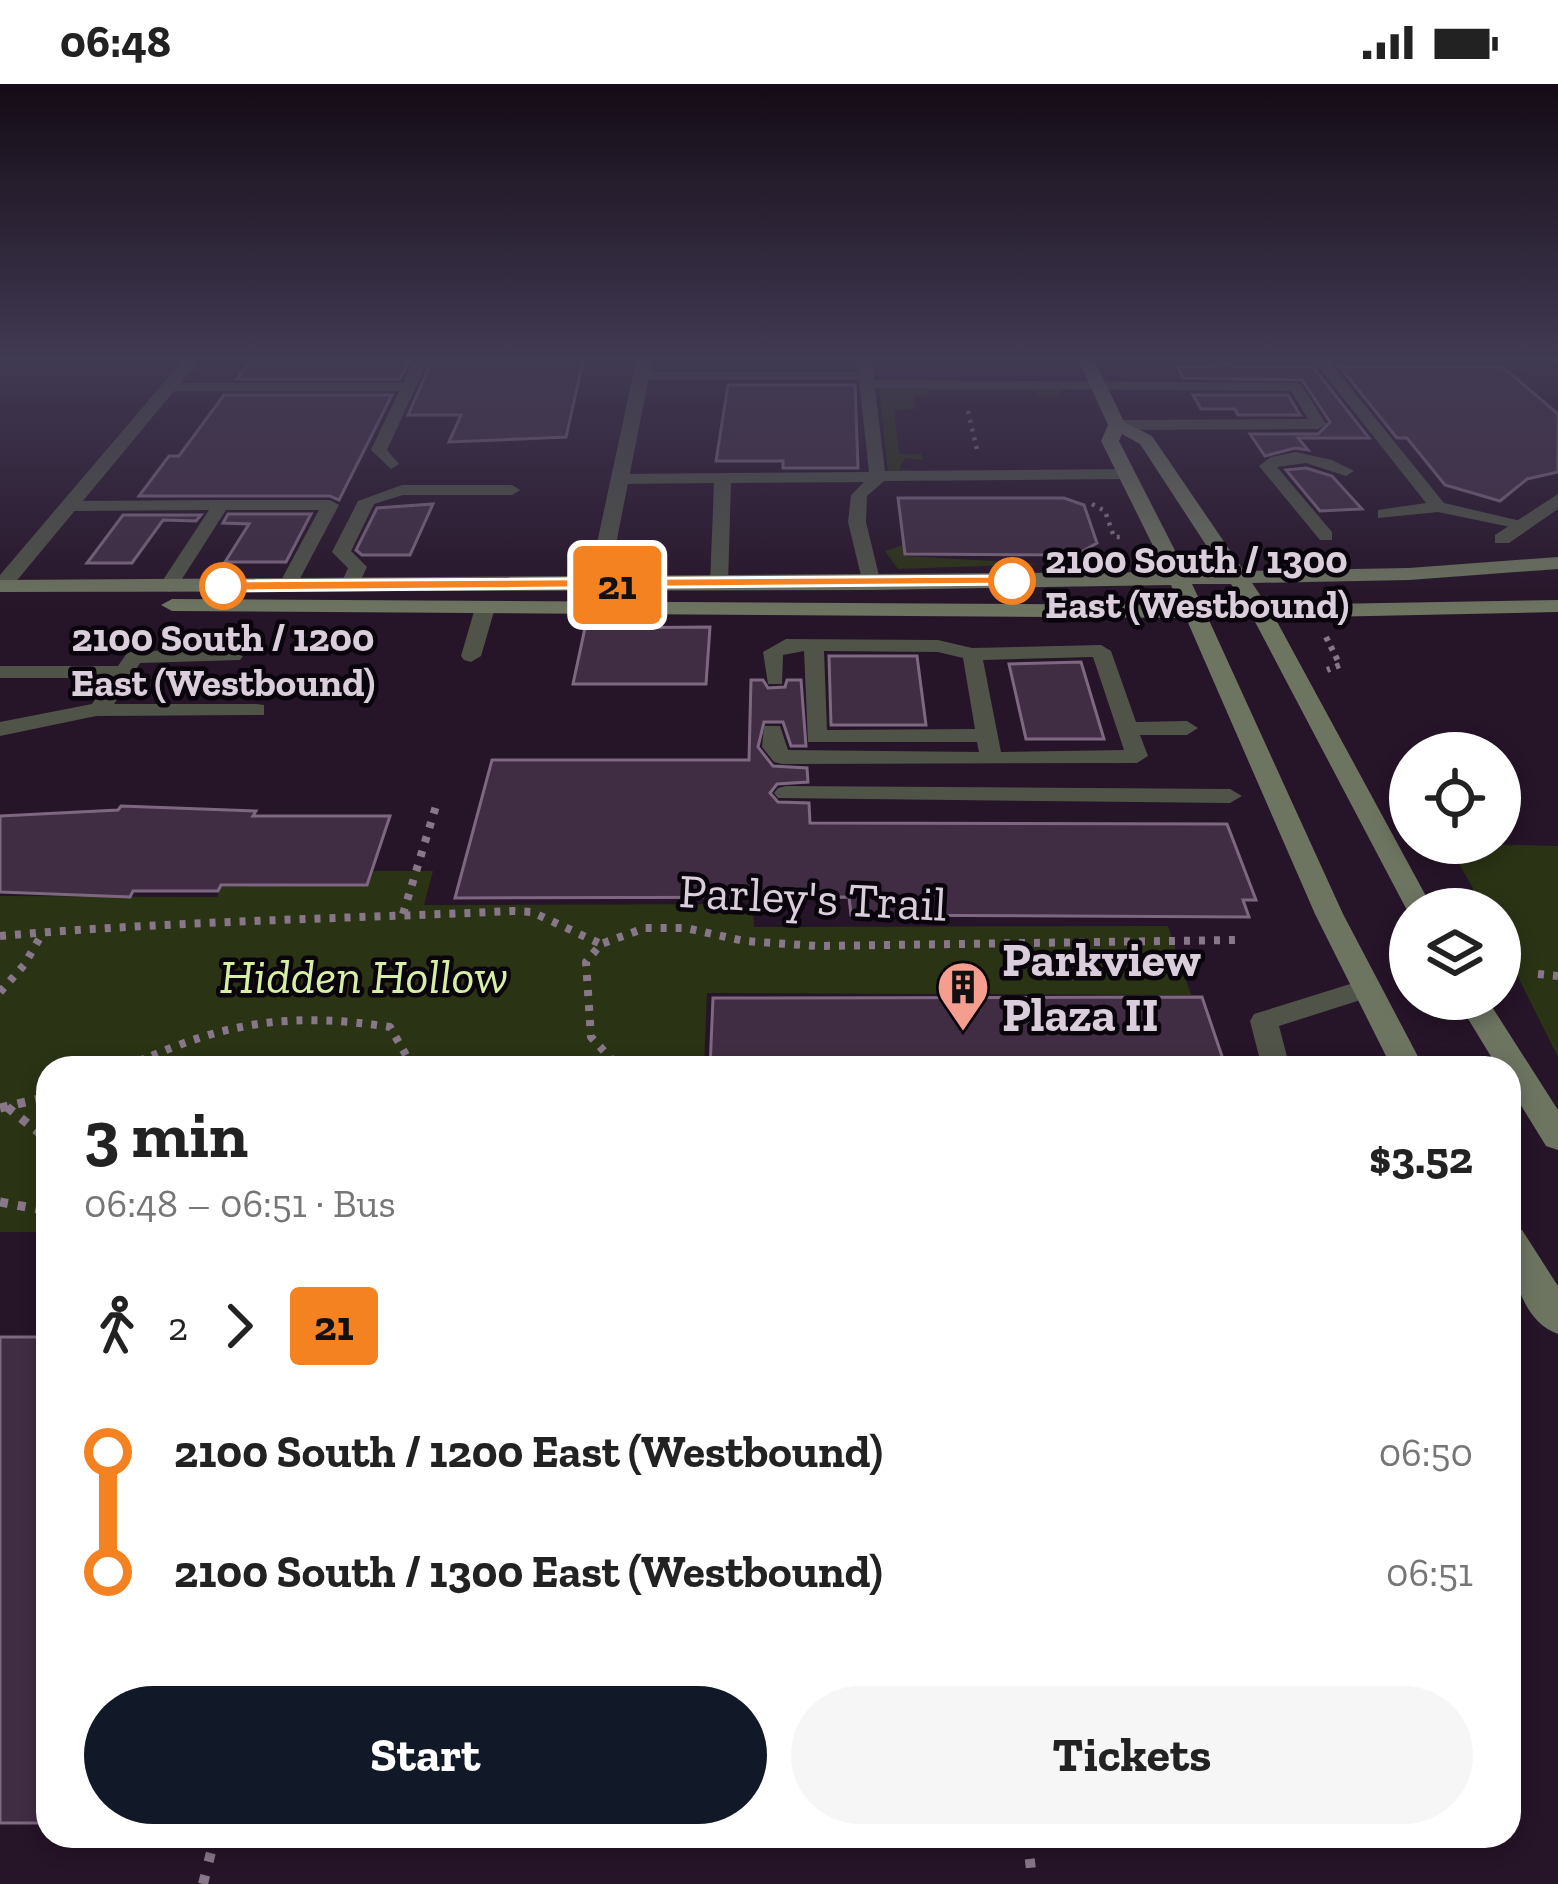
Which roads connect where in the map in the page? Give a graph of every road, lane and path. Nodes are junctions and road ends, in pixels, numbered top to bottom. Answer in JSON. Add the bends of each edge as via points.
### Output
{"nodes":[{"id":1,"x":120,"y":445,"type":"edge"},
{"id":2,"x":381,"y":445,"type":"edge"},
{"id":3,"x":626,"y":445,"type":"edge"},
{"id":4,"x":874,"y":445,"type":"edge"},
{"id":5,"x":1112,"y":445,"type":"edge"},
{"id":6,"x":1149,"y":445,"type":"edge"},
{"id":7,"x":1388,"y":445,"type":"edge"},
{"id":8,"x":392,"y":464,"type":"dead end"},
{"id":9,"x":1346,"y":471,"type":"dead end"},
{"id":10,"x":1128,"y":474,"type":"junction"},
{"id":11,"x":723,"y":478,"type":"junction"},
{"id":12,"x":878,"y":478,"type":"junction"},
{"id":13,"x":619,"y":479,"type":"junction"},
{"id":14,"x":512,"y":490,"type":"dead end"},
{"id":15,"x":1558,"y":500,"type":"edge"},
{"id":16,"x":221,"y":505,"type":"junction"},
{"id":17,"x":69,"y":506,"type":"junction"},
{"id":18,"x":1438,"y":507,"type":"junction"},
{"id":19,"x":1384,"y":514,"type":"dead end"},
{"id":20,"x":1511,"y":532,"type":"joint"},
{"id":21,"x":1326,"y":536,"type":"dead end"},
{"id":22,"x":1558,"y":563,"type":"edge"},
{"id":23,"x":1175,"y":576,"type":"junction"},
{"id":24,"x":1238,"y":576,"type":"junction"},
{"id":25,"x":719,"y":584,"type":"junction"},
{"id":26,"x":872,"y":584,"type":"junction"},
{"id":27,"x":598,"y":585,"type":"junction"},
{"id":28,"x":168,"y":586,"type":"junction"},
{"id":29,"x":287,"y":586,"type":"junction"},
{"id":30,"x":349,"y":586,"type":"junction"},
{"id":31,"x":1,"y":591,"type":"edge"},
{"id":32,"x":1558,"y":606,"type":"edge"},
{"id":33,"x":261,"y":608,"type":"junction"},
{"id":34,"x":485,"y":608,"type":"junction"},
{"id":35,"x":1193,"y":610,"type":"junction"},
{"id":36,"x":1261,"y":611,"type":"junction"},
{"id":37,"x":1322,"y":634,"type":"dead end"},
{"id":38,"x":814,"y":645,"type":"junction"},
{"id":39,"x":972,"y":654,"type":"junction"},
{"id":40,"x":233,"y":656,"type":"dead end"},
{"id":41,"x":471,"y":656,"type":"dead end"},
{"id":42,"x":1340,"y":665,"type":"dead end"},
{"id":43,"x":0,"y":672,"type":"edge"},
{"id":44,"x":123,"y":672,"type":"junction"},
{"id":45,"x":775,"y":680,"type":"dead end"},
{"id":46,"x":99,"y":710,"type":"junction"},
{"id":47,"x":256,"y":710,"type":"dead end"},
{"id":48,"x":1187,"y":728,"type":"dead end"},
{"id":49,"x":0,"y":729,"type":"edge"},
{"id":50,"x":1127,"y":729,"type":"junction"},
{"id":51,"x":772,"y":731,"type":"dead end"},
{"id":52,"x":989,"y":747,"type":"junction"},
{"id":53,"x":786,"y":794,"type":"dead end"},
{"id":54,"x":1229,"y":796,"type":"dead end"},
{"id":55,"x":436,"y":806,"type":"dead end"},
{"id":56,"x":1408,"y":888,"type":"edge"},
{"id":57,"x":403,"y":914,"type":"junction"},
{"id":58,"x":42,"y":932,"type":"junction"},
{"id":59,"x":0,"y":936,"type":"edge"},
{"id":60,"x":1237,"y":940,"type":"dead end"},
{"id":61,"x":601,"y":944,"type":"junction"},
{"id":62,"x":1538,"y":974,"type":"dead end"},
{"id":63,"x":1558,"y":976,"type":"edge"},
{"id":64,"x":1363,"y":989,"type":"junction"},
{"id":65,"x":0,"y":992,"type":"edge"},
{"id":66,"x":1484,"y":1020,"type":"edge"},
{"id":67,"x":154,"y":1056,"type":"edge"},
{"id":68,"x":407,"y":1056,"type":"edge"},
{"id":69,"x":609,"y":1056,"type":"edge"},
{"id":70,"x":1273,"y":1056,"type":"edge"},
{"id":71,"x":1401,"y":1056,"type":"edge"},
{"id":72,"x":1507,"y":1056,"type":"edge"},
{"id":73,"x":1521,"y":1078,"type":"edge"},
{"id":74,"x":36,"y":1100,"type":"edge"},
{"id":75,"x":3,"y":1107,"type":"edge"},
{"id":76,"x":36,"y":1131,"type":"edge"},
{"id":77,"x":1558,"y":1137,"type":"edge"},
{"id":78,"x":0,"y":1202,"type":"edge"},
{"id":79,"x":36,"y":1209,"type":"edge"},
{"id":80,"x":1521,"y":1259,"type":"edge"},
{"id":81,"x":1558,"y":1318,"type":"edge"},
{"id":82,"x":212,"y":1848,"type":"edge"},
{"id":83,"x":1028,"y":1848,"type":"edge"},
{"id":84,"x":1032,"y":1879,"type":"dead end"},
{"id":85,"x":203,"y":1884,"type":"edge"}],
"edges":[{"from":1,"to":17,"type":"street"},
{"from":2,"to":8,"type":"lane"},
{"from":3,"to":13,"type":"street"},
{"from":4,"to":12,"type":"lane"},
{"from":5,"to":10,"type":"main road"},
{"from":6,"to":24,"type":"main road"},
{"from":7,"to":18,"type":"lane"},
{"from":9,"to":21,"type":"lane","via":[[1308,458],[1267,466]]},
{"from":10,"to":12,"type":"lane"},
{"from":10,"to":23,"type":"main road"},
{"from":11,"to":12,"type":"lane"},
{"from":11,"to":13,"type":"lane"},
{"from":11,"to":25,"type":"lane"},
{"from":12,"to":26,"type":"lane","via":[[859,495],[857,522]]},
{"from":13,"to":27,"type":"street"},
{"from":14,"to":30,"type":"lane","via":[[402,490],[367,501],[341,552],[358,567]]},
{"from":15,"to":20,"type":"street"},
{"from":16,"to":17,"type":"lane"},
{"from":16,"to":28,"type":"lane"},
{"from":16,"to":29,"type":"lane","via":[[331,505]]},
{"from":17,"to":31,"type":"street"},
{"from":18,"to":19,"type":"lane"},
{"from":18,"to":20,"type":"lane"},
{"from":22,"to":24,"type":"main road"},
{"from":23,"to":24,"type":"main road"},
{"from":23,"to":26,"type":"main road"},
{"from":23,"to":35,"type":"main road"},
{"from":24,"to":36,"type":"main road"},
{"from":25,"to":26,"type":"main road"},
{"from":25,"to":27,"type":"main road"},
{"from":27,"to":30,"type":"main road"},
{"from":27,"to":33,"type":"main road","via":[[569,596],[337,596]]},
{"from":28,"to":29,"type":"main road"},
{"from":28,"to":31,"type":"main road"},
{"from":29,"to":30,"type":"main road"},
{"from":31,"to":33,"type":"main road"},
{"from":32,"to":36,"type":"main road"},
{"from":33,"to":34,"type":"main road"},
{"from":34,"to":35,"type":"main road"},
{"from":34,"to":41,"type":"lane"},
{"from":35,"to":36,"type":"main road"},
{"from":35,"to":64,"type":"main road"},
{"from":36,"to":56,"type":"main road"},
{"from":37,"to":42,"type":"path"},
{"from":38,"to":39,"type":"lane"},
{"from":38,"to":45,"type":"lane","via":[[773,652]]},
{"from":38,"to":52,"type":"lane","via":[[816,736]]},
{"from":39,"to":50,"type":"lane","via":[[1101,651]]},
{"from":39,"to":52,"type":"lane"},
{"from":40,"to":44,"type":"lane","via":[[134,657]]},
{"from":43,"to":44,"type":"lane"},
{"from":44,"to":46,"type":"lane"},
{"from":46,"to":47,"type":"lane"},
{"from":46,"to":49,"type":"lane"},
{"from":48,"to":50,"type":"lane"},
{"from":50,"to":52,"type":"lane","via":[[1137,756]]},
{"from":51,"to":52,"type":"lane","via":[[782,757]]},
{"from":53,"to":54,"type":"lane"},
{"from":55,"to":57,"type":"path"},
{"from":57,"to":58,"type":"path"},
{"from":57,"to":61,"type":"path","via":[[532,912]]},
{"from":58,"to":59,"type":"path"},
{"from":58,"to":65,"type":"path"},
{"from":60,"to":61,"type":"path","name":"Parley's Trail","via":[[818,946],[645,928]]},
{"from":61,"to":69,"type":"path","via":[[586,962],[591,1037]]},
{"from":62,"to":63,"type":"path"},
{"from":64,"to":70,"type":"lane","via":[[1264,1022]]},
{"from":64,"to":71,"type":"main road"},
{"from":66,"to":72,"type":"main road"},
{"from":67,"to":68,"type":"path","via":[[243,1020],[319,1014],[390,1027]]},
{"from":73,"to":77,"type":"main road"},
{"from":74,"to":75,"type":"path"},
{"from":75,"to":76,"type":"path"},
{"from":78,"to":79,"type":"path"},
{"from":80,"to":81,"type":"main road"},
{"from":82,"to":85,"type":"path"},
{"from":83,"to":84,"type":"path"}]}
